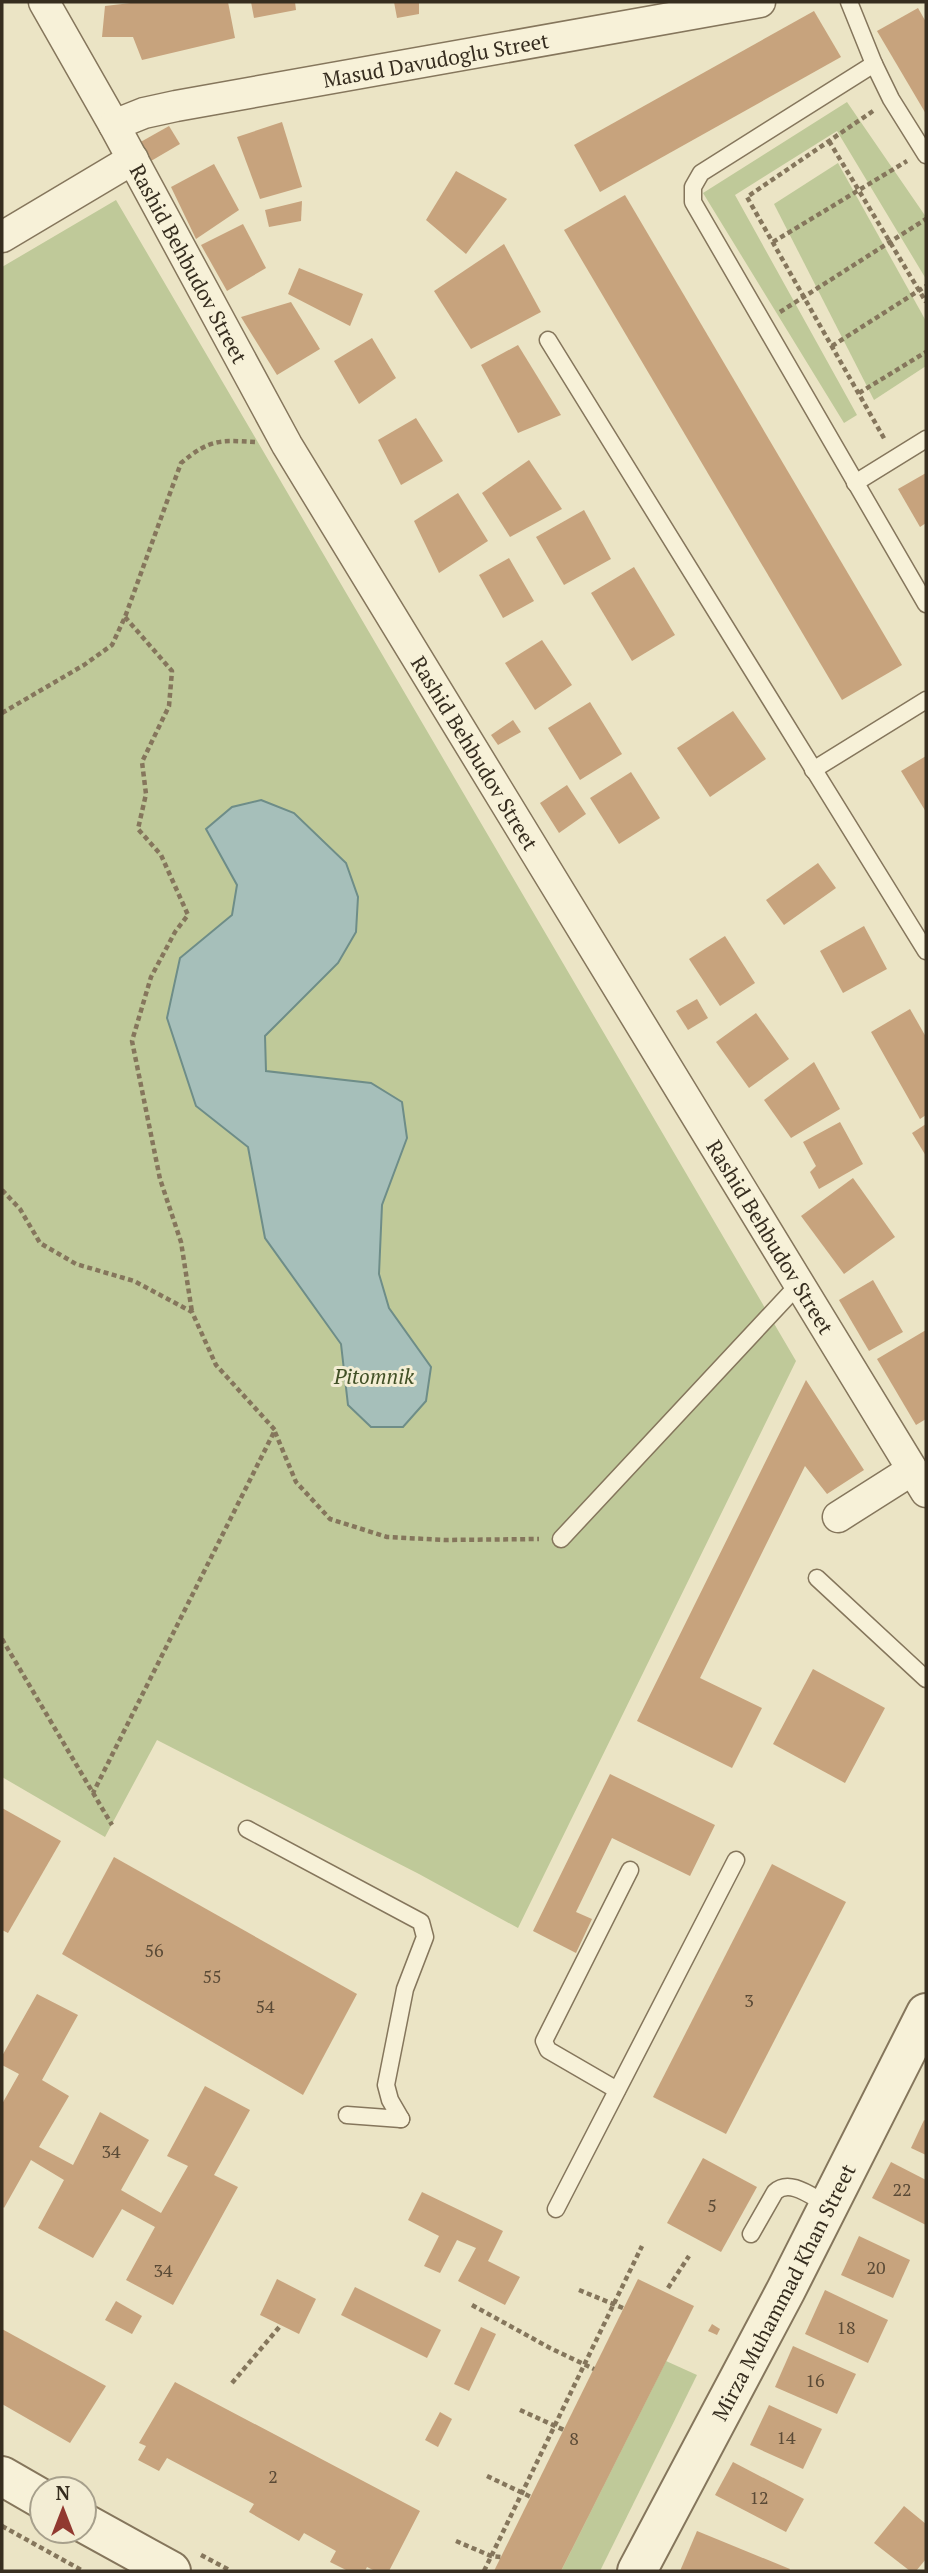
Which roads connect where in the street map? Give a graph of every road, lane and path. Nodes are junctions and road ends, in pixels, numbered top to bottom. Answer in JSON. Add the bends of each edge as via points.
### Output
{"nodes":[{"id":1,"x":44,"y":2,"type":"edge"},
{"id":2,"x":760,"y":2,"type":"edge"},
{"id":3,"x":849,"y":2,"type":"edge"},
{"id":4,"x":874,"y":64,"type":"junction"},
{"id":5,"x":891,"y":99,"type":"junction"},
{"id":6,"x":114,"y":125,"type":"junction"},
{"id":7,"x":829,"y":141,"type":"junction"},
{"id":8,"x":925,"y":153,"type":"edge"},
{"id":9,"x":132,"y":159,"type":"junction"},
{"id":10,"x":859,"y":190,"type":"junction"},
{"id":11,"x":926,"y":219,"type":"edge"},
{"id":12,"x":2,"y":237,"type":"edge"},
{"id":13,"x":773,"y":242,"type":"junction"},
{"id":14,"x":890,"y":242,"type":"junction"},
{"id":15,"x":926,"y":286,"type":"edge"},
{"id":16,"x":919,"y":290,"type":"junction"},
{"id":17,"x":804,"y":297,"type":"junction"},
{"id":18,"x":926,"y":302,"type":"edge"},
{"id":19,"x":762,"y":323,"type":"junction"},
{"id":20,"x":548,"y":340,"type":"dead end"},
{"id":21,"x":832,"y":346,"type":"junction"},
{"id":22,"x":926,"y":352,"type":"edge"},
{"id":23,"x":859,"y":393,"type":"junction"},
{"id":24,"x":926,"y":439,"type":"edge"},
{"id":25,"x":287,"y":444,"type":"junction"},
{"id":26,"x":895,"y":458,"type":"junction"},
{"id":27,"x":855,"y":483,"type":"junction"},
{"id":28,"x":926,"y":604,"type":"edge"},
{"id":29,"x":125,"y":617,"type":"junction"},
{"id":30,"x":926,"y":701,"type":"edge"},
{"id":31,"x":2,"y":713,"type":"edge"},
{"id":32,"x":813,"y":770,"type":"junction"},
{"id":33,"x":926,"y":951,"type":"edge"},
{"id":34,"x":2,"y":1190,"type":"edge"},
{"id":35,"x":799,"y":1284,"type":"junction"},
{"id":36,"x":192,"y":1312,"type":"junction"},
{"id":37,"x":275,"y":1430,"type":"junction"},
{"id":38,"x":919,"y":1481,"type":"edge"},
{"id":39,"x":838,"y":1517,"type":"dead end"},
{"id":40,"x":561,"y":1539,"type":"joint"},
{"id":41,"x":817,"y":1578,"type":"dead end"},
{"id":42,"x":2,"y":1639,"type":"edge"},
{"id":43,"x":926,"y":1679,"type":"edge"},
{"id":44,"x":93,"y":1793,"type":"junction"},
{"id":45,"x":112,"y":1825,"type":"dead end"},
{"id":46,"x":247,"y":1829,"type":"dead end"},
{"id":47,"x":736,"y":1860,"type":"dead end"},
{"id":48,"x":630,"y":1870,"type":"dead end"},
{"id":49,"x":926,"y":2013,"type":"edge"},
{"id":50,"x":617,"y":2090,"type":"junction"},
{"id":51,"x":347,"y":2115,"type":"dead end"},
{"id":52,"x":828,"y":2205,"type":"junction"},
{"id":53,"x":556,"y":2209,"type":"dead end"},
{"id":54,"x":751,"y":2234,"type":"dead end"},
{"id":55,"x":642,"y":2246,"type":"dead end"},
{"id":56,"x":689,"y":2256,"type":"dead end"},
{"id":57,"x":668,"y":2288,"type":"dead end"},
{"id":58,"x":579,"y":2290,"type":"dead end"},
{"id":59,"x":472,"y":2305,"type":"dead end"},
{"id":60,"x":613,"y":2306,"type":"junction"},
{"id":61,"x":624,"y":2308,"type":"dead end"},
{"id":62,"x":281,"y":2325,"type":"dead end"},
{"id":63,"x":585,"y":2363,"type":"junction"},
{"id":64,"x":594,"y":2369,"type":"dead end"},
{"id":65,"x":232,"y":2383,"type":"dead end"},
{"id":66,"x":520,"y":2410,"type":"dead end"},
{"id":67,"x":555,"y":2426,"type":"junction"},
{"id":68,"x":564,"y":2430,"type":"dead end"},
{"id":69,"x":2,"y":2476,"type":"edge"},
{"id":70,"x":487,"y":2476,"type":"dead end"},
{"id":71,"x":28,"y":2491,"type":"edge"},
{"id":72,"x":522,"y":2494,"type":"junction"},
{"id":73,"x":531,"y":2497,"type":"dead end"},
{"id":74,"x":2,"y":2526,"type":"edge"},
{"id":75,"x":98,"y":2531,"type":"edge"},
{"id":76,"x":456,"y":2541,"type":"dead end"},
{"id":77,"x":491,"y":2556,"type":"junction"},
{"id":78,"x":501,"y":2557,"type":"dead end"},
{"id":79,"x":83,"y":2571,"type":"edge"},
{"id":80,"x":171,"y":2571,"type":"edge"},
{"id":81,"x":484,"y":2571,"type":"edge"},
{"id":82,"x":637,"y":2571,"type":"edge"}],
"edges":[{"from":1,"to":6,"type":"street","name":"Rashid Behbudov Street"},
{"from":2,"to":6,"type":"street","name":"Masud Davudoglu Street","via":[[176,106]]},
{"from":3,"to":4,"type":"lane"},
{"from":4,"to":5,"type":"lane"},
{"from":4,"to":19,"type":"lane","via":[[701,173],[692,187],[698,214]]},
{"from":5,"to":7,"type":"path"},
{"from":5,"to":8,"type":"lane"},
{"from":6,"to":9,"type":"street","name":"Rashid Behbudov Street"},
{"from":7,"to":10,"type":"path"},
{"from":7,"to":13,"type":"path","via":[[747,197]]},
{"from":8,"to":10,"type":"path"},
{"from":9,"to":12,"type":"street"},
{"from":9,"to":25,"type":"street","name":"Rashid Behbudov Street"},
{"from":10,"to":13,"type":"path"},
{"from":10,"to":14,"type":"path"},
{"from":11,"to":14,"type":"path"},
{"from":13,"to":17,"type":"path"},
{"from":14,"to":16,"type":"path"},
{"from":14,"to":17,"type":"path"},
{"from":15,"to":16,"type":"path"},
{"from":16,"to":18,"type":"path"},
{"from":16,"to":21,"type":"path"},
{"from":17,"to":19,"type":"path"},
{"from":17,"to":21,"type":"path"},
{"from":19,"to":27,"type":"lane"},
{"from":20,"to":32,"type":"lane"},
{"from":21,"to":23,"type":"path"},
{"from":22,"to":23,"type":"path"},
{"from":23,"to":26,"type":"path"},
{"from":24,"to":26,"type":"lane"},
{"from":25,"to":29,"type":"path","via":[[225,440],[202,446],[181,463]]},
{"from":25,"to":35,"type":"street","name":"Rashid Behbudov Street"},
{"from":26,"to":27,"type":"lane"},
{"from":27,"to":28,"type":"lane"},
{"from":29,"to":31,"type":"path","via":[[112,645]]},
{"from":29,"to":36,"type":"path","via":[[172,671],[169,706],[142,762],[146,794],[138,829],[162,855],[188,915],[151,978],[132,1041],[160,1179],[181,1242]]},
{"from":30,"to":32,"type":"lane"},
{"from":32,"to":33,"type":"lane"},
{"from":34,"to":36,"type":"path","via":[[20,1209],[40,1243],[76,1264],[134,1281]]},
{"from":35,"to":38,"type":"street","name":"Rashid Behbudov Street"},
{"from":35,"to":40,"type":"lane"},
{"from":36,"to":37,"type":"path","via":[[216,1365]]},
{"from":37,"to":40,"type":"path","via":[[296,1482],[330,1519],[387,1537]]},
{"from":37,"to":44,"type":"path"},
{"from":38,"to":39,"type":"street"},
{"from":41,"to":43,"type":"lane"},
{"from":42,"to":44,"type":"path"},
{"from":44,"to":45,"type":"path"},
{"from":46,"to":51,"type":"lane","via":[[421,1922],[425,1937],[405,1989],[387,2085],[401,2119]]},
{"from":47,"to":50,"type":"lane"},
{"from":48,"to":50,"type":"lane","via":[[544,2040],[548,2050]]},
{"from":49,"to":52,"type":"street","name":"Mirza Muhammad Khan Street"},
{"from":50,"to":53,"type":"lane"},
{"from":52,"to":54,"type":"lane","via":[[792,2186],[780,2187]]},
{"from":52,"to":82,"type":"street","name":"Mirza Muhammad Khan Street"},
{"from":55,"to":60,"type":"path"},
{"from":56,"to":57,"type":"path"},
{"from":58,"to":60,"type":"path"},
{"from":59,"to":63,"type":"path"},
{"from":60,"to":61,"type":"path"},
{"from":60,"to":63,"type":"path"},
{"from":62,"to":65,"type":"path"},
{"from":63,"to":64,"type":"path"},
{"from":63,"to":67,"type":"path"},
{"from":66,"to":67,"type":"path"},
{"from":67,"to":68,"type":"path"},
{"from":67,"to":72,"type":"path"},
{"from":69,"to":71,"type":"street"},
{"from":70,"to":72,"type":"path"},
{"from":72,"to":73,"type":"path"},
{"from":72,"to":77,"type":"path"},
{"from":74,"to":79,"type":"path"},
{"from":75,"to":80,"type":"street"},
{"from":76,"to":77,"type":"path"},
{"from":77,"to":78,"type":"path"},
{"from":77,"to":81,"type":"path"}]}
